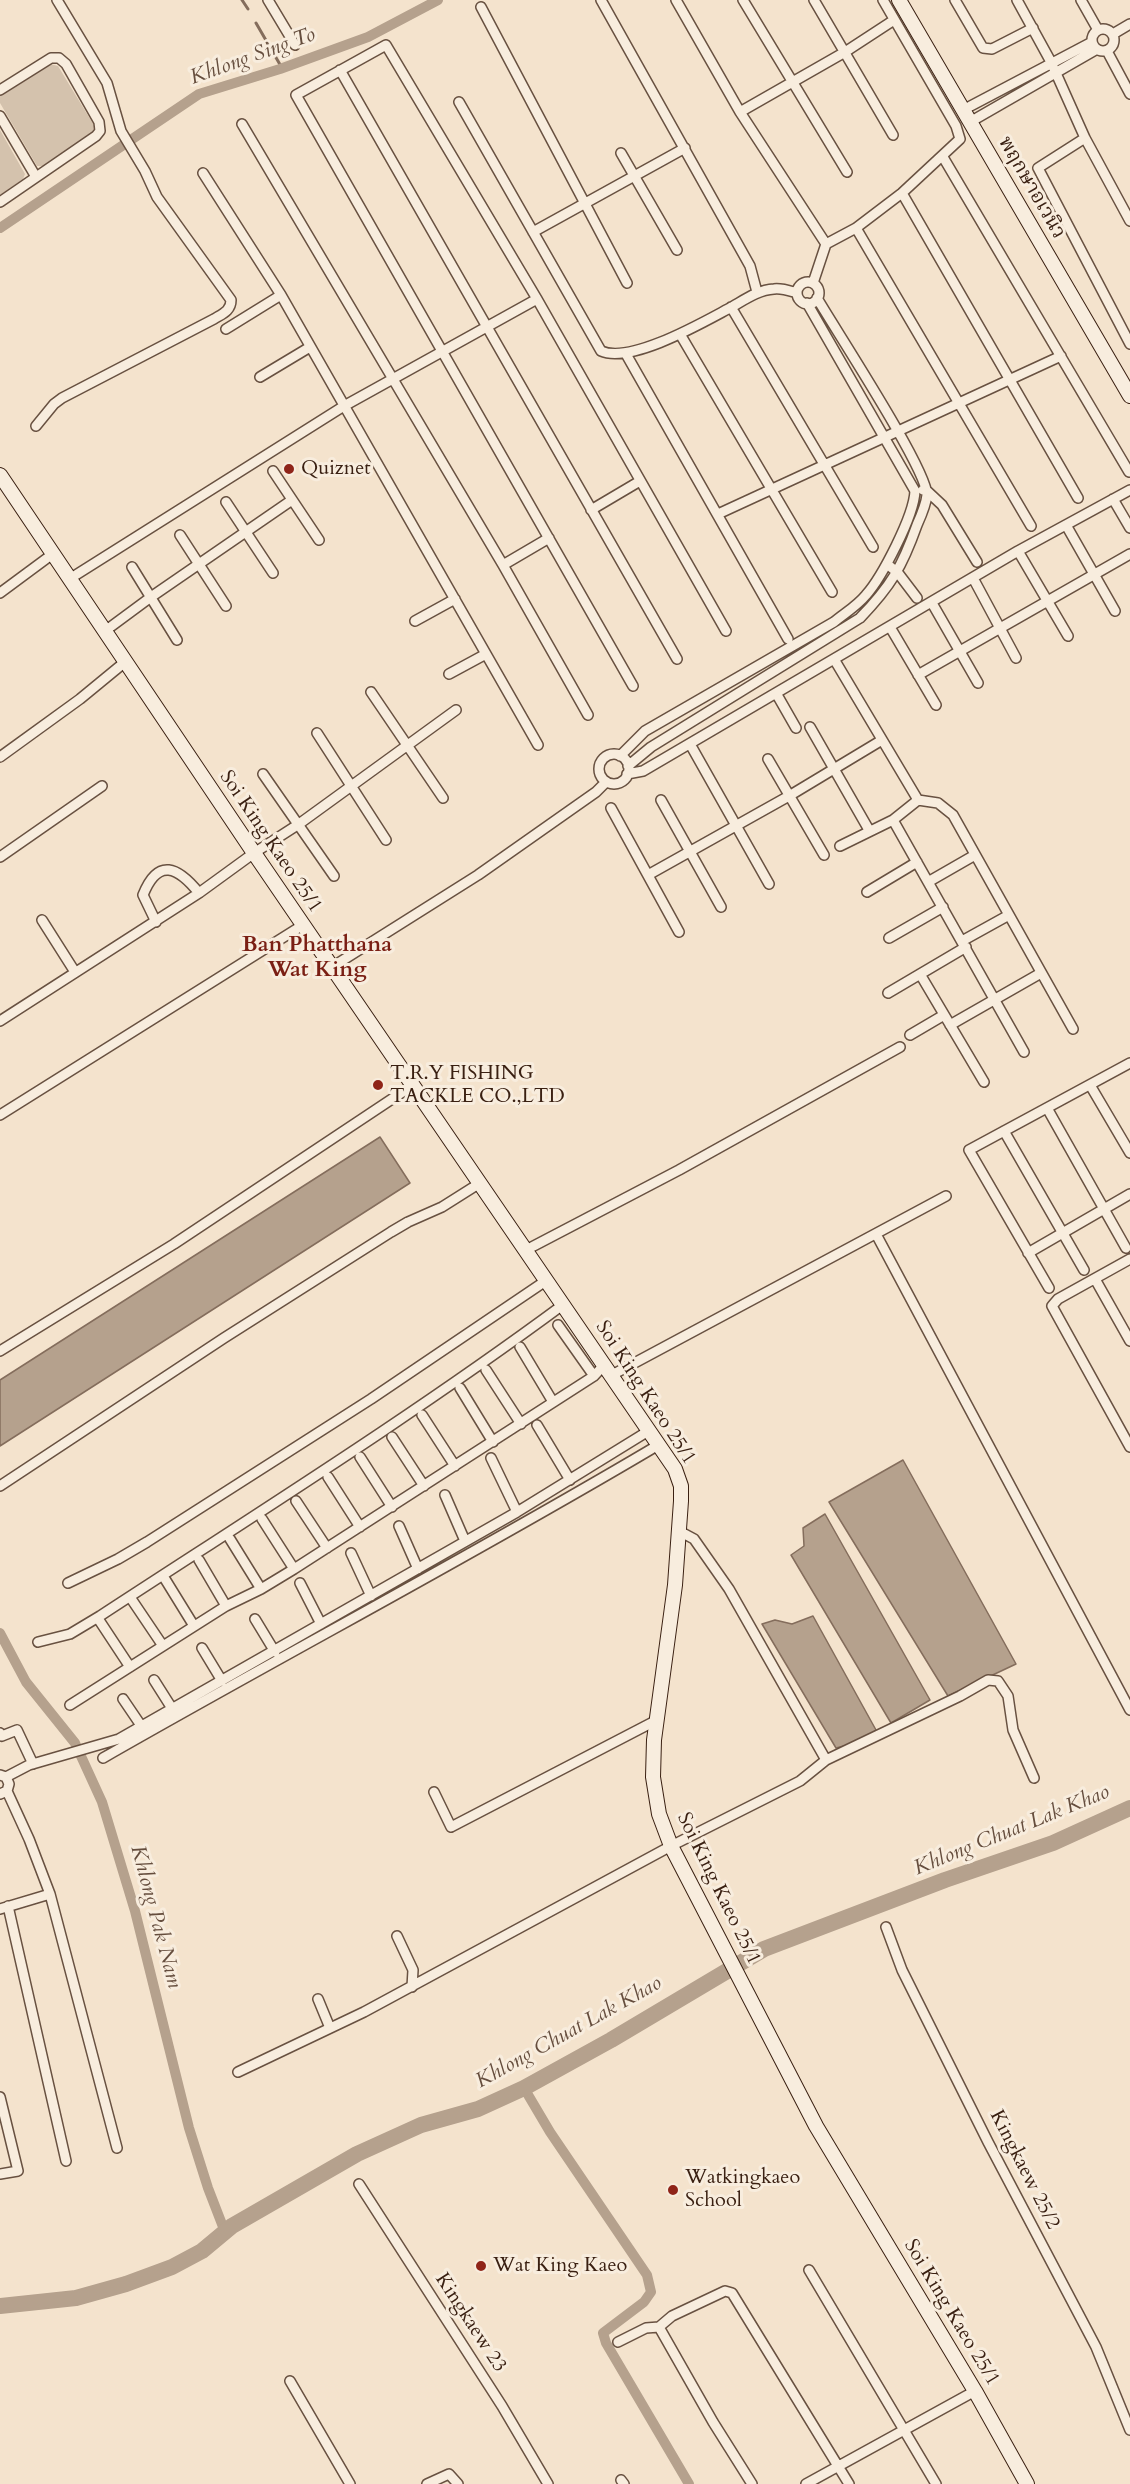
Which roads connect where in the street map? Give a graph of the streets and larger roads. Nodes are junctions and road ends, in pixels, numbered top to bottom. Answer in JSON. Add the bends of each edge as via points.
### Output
{"nodes":[{"id":1,"x":57,"y":0,"type":"edge"},
{"id":2,"x":268,"y":0,"type":"edge"},
{"id":3,"x":601,"y":0,"type":"edge"},
{"id":4,"x":676,"y":0,"type":"edge"},
{"id":5,"x":743,"y":0,"type":"edge"},
{"id":6,"x":814,"y":0,"type":"edge"},
{"id":7,"x":883,"y":0,"type":"edge"},
{"id":8,"x":899,"y":0,"type":"edge"},
{"id":9,"x":955,"y":0,"type":"edge"},
{"id":10,"x":1017,"y":0,"type":"edge"},
{"id":11,"x":1081,"y":0,"type":"edge"},
{"id":12,"x":481,"y":7,"type":"dead end"},
{"id":13,"x":894,"y":20,"type":"junction"},
{"id":14,"x":1130,"y":24,"type":"edge"},
{"id":15,"x":1033,"y":28,"type":"junction"},
{"id":16,"x":1098,"y":30,"type":"junction"},
{"id":17,"x":1113,"y":34,"type":"junction"},
{"id":18,"x":295,"y":45,"type":"dead end"},
{"id":19,"x":1098,"y":47,"type":"junction"},
{"id":20,"x":845,"y":52,"type":"junction"},
{"id":21,"x":1051,"y":62,"type":"junction"},
{"id":22,"x":340,"y":70,"type":"junction"},
{"id":23,"x":1056,"y":73,"type":"junction"},
{"id":24,"x":793,"y":82,"type":"junction"},
{"id":25,"x":0,"y":90,"type":"edge"},
{"id":26,"x":1130,"y":94,"type":"edge"},
{"id":27,"x":459,"y":102,"type":"dead end"},
{"id":28,"x":740,"y":112,"type":"junction"},
{"id":29,"x":0,"y":116,"type":"edge"},
{"id":30,"x":967,"y":116,"type":"junction"},
{"id":31,"x":242,"y":124,"type":"dead end"},
{"id":32,"x":893,"y":135,"type":"dead end"},
{"id":33,"x":1085,"y":138,"type":"junction"},
{"id":34,"x":685,"y":148,"type":"junction"},
{"id":35,"x":621,"y":153,"type":"dead end"},
{"id":36,"x":943,"y":157,"type":"junction"},
{"id":37,"x":847,"y":172,"type":"dead end"},
{"id":38,"x":203,"y":173,"type":"dead end"},
{"id":39,"x":635,"y":176,"type":"junction"},
{"id":40,"x":36,"y":177,"type":"junction"},
{"id":41,"x":902,"y":194,"type":"junction"},
{"id":42,"x":0,"y":202,"type":"edge"},
{"id":43,"x":584,"y":204,"type":"junction"},
{"id":44,"x":1130,"y":221,"type":"edge"},
{"id":45,"x":856,"y":228,"type":"junction"},
{"id":46,"x":533,"y":232,"type":"junction"},
{"id":47,"x":826,"y":244,"type":"junction"},
{"id":48,"x":677,"y":250,"type":"dead end"},
{"id":49,"x":627,"y":283,"type":"dead end"},
{"id":50,"x":813,"y":283,"type":"junction"},
{"id":51,"x":757,"y":292,"type":"junction"},
{"id":52,"x":797,"y":292,"type":"junction"},
{"id":53,"x":281,"y":295,"type":"junction"},
{"id":54,"x":817,"y":298,"type":"junction"},
{"id":55,"x":537,"y":299,"type":"junction"},
{"id":56,"x":807,"y":303,"type":"junction"},
{"id":57,"x":731,"y":307,"type":"junction"},
{"id":58,"x":487,"y":328,"type":"junction"},
{"id":59,"x":226,"y":329,"type":"dead end"},
{"id":60,"x":680,"y":334,"type":"junction"},
{"id":61,"x":1130,"y":344,"type":"edge"},
{"id":62,"x":310,"y":347,"type":"junction"},
{"id":63,"x":442,"y":351,"type":"junction"},
{"id":64,"x":626,"y":354,"type":"junction"},
{"id":65,"x":1060,"y":356,"type":"junction"},
{"id":66,"x":260,"y":377,"type":"dead end"},
{"id":67,"x":393,"y":378,"type":"junction"},
{"id":68,"x":1009,"y":380,"type":"junction"},
{"id":69,"x":1130,"y":396,"type":"edge"},
{"id":70,"x":958,"y":403,"type":"junction"},
{"id":71,"x":344,"y":406,"type":"junction"},
{"id":72,"x":36,"y":426,"type":"dead end"},
{"id":73,"x":897,"y":431,"type":"junction"},
{"id":74,"x":883,"y":438,"type":"junction"},
{"id":75,"x":825,"y":464,"type":"junction"},
{"id":76,"x":273,"y":471,"type":"dead end"},
{"id":77,"x":1129,"y":472,"type":"edge"},
{"id":78,"x":640,"y":481,"type":"junction"},
{"id":79,"x":3,"y":486,"type":"edge"},
{"id":80,"x":773,"y":489,"type":"junction"},
{"id":81,"x":926,"y":490,"type":"junction"},
{"id":82,"x":1130,"y":490,"type":"edge"},
{"id":83,"x":915,"y":491,"type":"junction"},
{"id":84,"x":1078,"y":498,"type":"dead end"},
{"id":85,"x":1113,"y":499,"type":"junction"},
{"id":86,"x":292,"y":500,"type":"junction"},
{"id":87,"x":226,"y":502,"type":"dead end"},
{"id":88,"x":591,"y":510,"type":"junction"},
{"id":89,"x":718,"y":514,"type":"junction"},
{"id":90,"x":1066,"y":525,"type":"junction"},
{"id":91,"x":1031,"y":526,"type":"dead end"},
{"id":92,"x":1130,"y":528,"type":"edge"},
{"id":93,"x":245,"y":532,"type":"junction"},
{"id":94,"x":180,"y":535,"type":"dead end"},
{"id":95,"x":549,"y":538,"type":"junction"},
{"id":96,"x":319,"y":540,"type":"dead end"},
{"id":97,"x":873,"y":547,"type":"dead end"},
{"id":98,"x":1018,"y":551,"type":"junction"},
{"id":99,"x":54,"y":553,"type":"junction"},
{"id":100,"x":1130,"y":554,"type":"edge"},
{"id":101,"x":977,"y":562,"type":"dead end"},
{"id":102,"x":887,"y":564,"type":"junction"},
{"id":103,"x":197,"y":565,"type":"junction"},
{"id":104,"x":503,"y":565,"type":"junction"},
{"id":105,"x":132,"y":567,"type":"dead end"},
{"id":106,"x":273,"y":573,"type":"dead end"},
{"id":107,"x":898,"y":573,"type":"junction"},
{"id":108,"x":1094,"y":575,"type":"junction"},
{"id":109,"x":70,"y":578,"type":"junction"},
{"id":110,"x":973,"y":578,"type":"junction"},
{"id":111,"x":832,"y":592,"type":"dead end"},
{"id":112,"x":0,"y":593,"type":"edge"},
{"id":113,"x":151,"y":597,"type":"junction"},
{"id":114,"x":917,"y":598,"type":"dead end"},
{"id":115,"x":455,"y":599,"type":"junction"},
{"id":116,"x":1048,"y":602,"type":"junction"},
{"id":117,"x":932,"y":603,"type":"junction"},
{"id":118,"x":226,"y":606,"type":"dead end"},
{"id":119,"x":1115,"y":611,"type":"dead end"},
{"id":120,"x":415,"y":621,"type":"dead end"},
{"id":121,"x":890,"y":627,"type":"junction"},
{"id":122,"x":1000,"y":628,"type":"junction"},
{"id":123,"x":726,"y":631,"type":"dead end"},
{"id":124,"x":105,"y":632,"type":"junction"},
{"id":125,"x":1068,"y":636,"type":"dead end"},
{"id":126,"x":788,"y":639,"type":"dead end"},
{"id":127,"x":177,"y":640,"type":"dead end"},
{"id":128,"x":960,"y":651,"type":"junction"},
{"id":129,"x":780,"y":652,"type":"junction"},
{"id":130,"x":486,"y":654,"type":"junction"},
{"id":131,"x":1016,"y":658,"type":"dead end"},
{"id":132,"x":677,"y":659,"type":"dead end"},
{"id":133,"x":834,"y":659,"type":"junction"},
{"id":134,"x":125,"y":662,"type":"junction"},
{"id":135,"x":788,"y":664,"type":"junction"},
{"id":136,"x":449,"y":674,"type":"dead end"},
{"id":137,"x":918,"y":675,"type":"junction"},
{"id":138,"x":978,"y":682,"type":"dead end"},
{"id":139,"x":633,"y":686,"type":"dead end"},
{"id":140,"x":371,"y":692,"type":"dead end"},
{"id":141,"x":776,"y":693,"type":"junction"},
{"id":142,"x":936,"y":705,"type":"dead end"},
{"id":143,"x":456,"y":710,"type":"dead end"},
{"id":144,"x":588,"y":715,"type":"dead end"},
{"id":145,"x":668,"y":718,"type":"junction"},
{"id":146,"x":810,"y":727,"type":"dead end"},
{"id":147,"x":796,"y":728,"type":"dead end"},
{"id":148,"x":676,"y":732,"type":"junction"},
{"id":149,"x":317,"y":733,"type":"dead end"},
{"id":150,"x":882,"y":740,"type":"junction"},
{"id":151,"x":690,"y":744,"type":"junction"},
{"id":152,"x":408,"y":745,"type":"junction"},
{"id":153,"x":538,"y":745,"type":"dead end"},
{"id":154,"x":620,"y":756,"type":"junction"},
{"id":155,"x":0,"y":758,"type":"edge"},
{"id":156,"x":768,"y":759,"type":"dead end"},
{"id":157,"x":834,"y":769,"type":"junction"},
{"id":158,"x":628,"y":770,"type":"junction"},
{"id":159,"x":263,"y":774,"type":"dead end"},
{"id":160,"x":606,"y":782,"type":"junction"},
{"id":161,"x":102,"y":786,"type":"dead end"},
{"id":162,"x":351,"y":786,"type":"junction"},
{"id":163,"x":789,"y":796,"type":"junction"},
{"id":164,"x":443,"y":798,"type":"dead end"},
{"id":165,"x":661,"y":800,"type":"dead end"},
{"id":166,"x":918,"y":800,"type":"junction"},
{"id":167,"x":611,"y":808,"type":"dead end"},
{"id":168,"x":893,"y":820,"type":"junction"},
{"id":169,"x":298,"y":824,"type":"junction"},
{"id":170,"x":736,"y":825,"type":"junction"},
{"id":171,"x":868,"y":830,"type":"junction"},
{"id":172,"x":387,"y":840,"type":"dead end"},
{"id":173,"x":840,"y":846,"type":"dead end"},
{"id":174,"x":690,"y":852,"type":"junction"},
{"id":175,"x":254,"y":853,"type":"junction"},
{"id":176,"x":824,"y":855,"type":"dead end"},
{"id":177,"x":975,"y":855,"type":"junction"},
{"id":178,"x":0,"y":856,"type":"edge"},
{"id":179,"x":917,"y":862,"type":"junction"},
{"id":180,"x":648,"y":875,"type":"junction"},
{"id":181,"x":334,"y":876,"type":"dead end"},
{"id":182,"x":928,"y":882,"type":"junction"},
{"id":183,"x":770,"y":884,"type":"dead end"},
{"id":184,"x":867,"y":892,"type":"dead end"},
{"id":185,"x":199,"y":893,"type":"junction"},
{"id":186,"x":721,"y":907,"type":"dead end"},
{"id":187,"x":943,"y":908,"type":"junction"},
{"id":188,"x":1009,"y":915,"type":"junction"},
{"id":189,"x":42,"y":920,"type":"dead end"},
{"id":190,"x":156,"y":922,"type":"junction"},
{"id":191,"x":303,"y":925,"type":"junction"},
{"id":192,"x":680,"y":932,"type":"dead end"},
{"id":193,"x":889,"y":938,"type":"dead end"},
{"id":194,"x":964,"y":944,"type":"junction"},
{"id":195,"x":332,"y":967,"type":"junction"},
{"id":196,"x":75,"y":972,"type":"junction"},
{"id":197,"x":1041,"y":973,"type":"junction"},
{"id":198,"x":920,"y":974,"type":"junction"},
{"id":199,"x":888,"y":993,"type":"dead end"},
{"id":200,"x":995,"y":999,"type":"junction"},
{"id":201,"x":944,"y":1015,"type":"junction"},
{"id":202,"x":0,"y":1021,"type":"edge"},
{"id":203,"x":950,"y":1025,"type":"junction"},
{"id":204,"x":1073,"y":1029,"type":"dead end"},
{"id":205,"x":910,"y":1035,"type":"dead end"},
{"id":206,"x":900,"y":1047,"type":"dead end"},
{"id":207,"x":1024,"y":1052,"type":"dead end"},
{"id":208,"x":1130,"y":1063,"type":"edge"},
{"id":209,"x":984,"y":1082,"type":"dead end"},
{"id":210,"x":413,"y":1085,"type":"junction"},
{"id":211,"x":1090,"y":1085,"type":"junction"},
{"id":212,"x":1047,"y":1108,"type":"junction"},
{"id":213,"x":0,"y":1115,"type":"edge"},
{"id":214,"x":1004,"y":1131,"type":"junction"},
{"id":215,"x":1130,"y":1152,"type":"edge"},
{"id":216,"x":480,"y":1182,"type":"junction"},
{"id":217,"x":1130,"y":1194,"type":"edge"},
{"id":218,"x":946,"y":1196,"type":"dead end"},
{"id":219,"x":1104,"y":1209,"type":"junction"},
{"id":220,"x":1062,"y":1233,"type":"junction"},
{"id":221,"x":876,"y":1234,"type":"junction"},
{"id":222,"x":1126,"y":1248,"type":"dead end"},
{"id":223,"x":526,"y":1250,"type":"junction"},
{"id":224,"x":1028,"y":1253,"type":"junction"},
{"id":225,"x":1130,"y":1259,"type":"edge"},
{"id":226,"x":1084,"y":1270,"type":"dead end"},
{"id":227,"x":1095,"y":1279,"type":"junction"},
{"id":228,"x":547,"y":1280,"type":"junction"},
{"id":229,"x":1049,"y":1288,"type":"dead end"},
{"id":230,"x":564,"y":1304,"type":"junction"},
{"id":231,"x":558,"y":1325,"type":"dead end"},
{"id":232,"x":1130,"y":1341,"type":"edge"},
{"id":233,"x":520,"y":1347,"type":"dead end"},
{"id":234,"x":0,"y":1351,"type":"edge"},
{"id":235,"x":609,"y":1369,"type":"junction"},
{"id":236,"x":486,"y":1370,"type":"dead end"},
{"id":237,"x":594,"y":1376,"type":"junction"},
{"id":238,"x":460,"y":1388,"type":"dead end"},
{"id":239,"x":553,"y":1402,"type":"junction"},
{"id":240,"x":422,"y":1415,"type":"dead end"},
{"id":241,"x":521,"y":1424,"type":"junction"},
{"id":242,"x":537,"y":1425,"type":"dead end"},
{"id":243,"x":650,"y":1430,"type":"junction"},
{"id":244,"x":392,"y":1437,"type":"dead end"},
{"id":245,"x":493,"y":1442,"type":"junction"},
{"id":246,"x":660,"y":1444,"type":"junction"},
{"id":247,"x":1130,"y":1447,"type":"edge"},
{"id":248,"x":360,"y":1458,"type":"dead end"},
{"id":249,"x":491,"y":1458,"type":"dead end"},
{"id":250,"x":455,"y":1466,"type":"junction"},
{"id":251,"x":328,"y":1478,"type":"dead end"},
{"id":252,"x":570,"y":1480,"type":"junction"},
{"id":253,"x":0,"y":1485,"type":"edge"},
{"id":254,"x":424,"y":1486,"type":"junction"},
{"id":255,"x":445,"y":1495,"type":"dead end"},
{"id":256,"x":296,"y":1501,"type":"dead end"},
{"id":257,"x":392,"y":1507,"type":"junction"},
{"id":258,"x":517,"y":1512,"type":"junction"},
{"id":259,"x":262,"y":1519,"type":"dead end"},
{"id":260,"x":360,"y":1527,"type":"junction"},
{"id":261,"x":399,"y":1527,"type":"dead end"},
{"id":262,"x":679,"y":1531,"type":"junction"},
{"id":263,"x":230,"y":1539,"type":"dead end"},
{"id":264,"x":465,"y":1541,"type":"junction"},
{"id":265,"x":327,"y":1548,"type":"junction"},
{"id":266,"x":351,"y":1553,"type":"dead end"},
{"id":267,"x":199,"y":1560,"type":"dead end"},
{"id":268,"x":294,"y":1569,"type":"junction"},
{"id":269,"x":418,"y":1569,"type":"junction"},
{"id":270,"x":165,"y":1580,"type":"dead end"},
{"id":271,"x":68,"y":1583,"type":"dead end"},
{"id":272,"x":300,"y":1583,"type":"dead end"},
{"id":273,"x":261,"y":1589,"type":"junction"},
{"id":274,"x":371,"y":1596,"type":"junction"},
{"id":275,"x":132,"y":1599,"type":"dead end"},
{"id":276,"x":226,"y":1606,"type":"junction"},
{"id":277,"x":255,"y":1619,"type":"dead end"},
{"id":278,"x":99,"y":1620,"type":"dead end"},
{"id":279,"x":321,"y":1624,"type":"junction"},
{"id":280,"x":194,"y":1626,"type":"junction"},
{"id":281,"x":38,"y":1642,"type":"dead end"},
{"id":282,"x":162,"y":1646,"type":"junction"},
{"id":283,"x":202,"y":1648,"type":"dead end"},
{"id":284,"x":275,"y":1652,"type":"junction"},
{"id":285,"x":130,"y":1667,"type":"junction"},
{"id":286,"x":154,"y":1680,"type":"dead end"},
{"id":287,"x":222,"y":1681,"type":"junction"},
{"id":288,"x":1130,"y":1686,"type":"edge"},
{"id":289,"x":1120,"y":1691,"type":"junction"},
{"id":290,"x":123,"y":1699,"type":"dead end"},
{"id":291,"x":70,"y":1705,"type":"dead end"},
{"id":292,"x":172,"y":1710,"type":"junction"},
{"id":293,"x":1130,"y":1710,"type":"edge"},
{"id":294,"x":657,"y":1720,"type":"junction"},
{"id":295,"x":141,"y":1727,"type":"junction"},
{"id":296,"x":0,"y":1733,"type":"edge"},
{"id":297,"x":103,"y":1758,"type":"dead end"},
{"id":298,"x":826,"y":1760,"type":"junction"},
{"id":299,"x":31,"y":1765,"type":"junction"},
{"id":300,"x":3,"y":1776,"type":"edge"},
{"id":301,"x":1034,"y":1778,"type":"dead end"},
{"id":302,"x":434,"y":1792,"type":"dead end"},
{"id":303,"x":3,"y":1793,"type":"edge"},
{"id":304,"x":671,"y":1846,"type":"junction"},
{"id":305,"x":50,"y":1894,"type":"junction"},
{"id":306,"x":4,"y":1908,"type":"edge"},
{"id":307,"x":886,"y":1927,"type":"dead end"},
{"id":308,"x":397,"y":1936,"type":"dead end"},
{"id":309,"x":412,"y":1987,"type":"junction"},
{"id":310,"x":318,"y":1999,"type":"dead end"},
{"id":311,"x":330,"y":2028,"type":"junction"},
{"id":312,"x":238,"y":2072,"type":"dead end"},
{"id":313,"x":0,"y":2097,"type":"edge"},
{"id":314,"x":2,"y":2111,"type":"edge"},
{"id":315,"x":117,"y":2148,"type":"dead end"},
{"id":316,"x":66,"y":2161,"type":"dead end"},
{"id":317,"x":0,"y":2174,"type":"edge"},
{"id":318,"x":359,"y":2184,"type":"dead end"},
{"id":319,"x":809,"y":2270,"type":"dead end"},
{"id":320,"x":659,"y":2327,"type":"junction"},
{"id":321,"x":618,"y":2342,"type":"dead end"},
{"id":322,"x":290,"y":2381,"type":"dead end"},
{"id":323,"x":975,"y":2391,"type":"junction"},
{"id":324,"x":1130,"y":2430,"type":"edge"},
{"id":325,"x":906,"y":2431,"type":"junction"},
{"id":326,"x":838,"y":2467,"type":"junction"},
{"id":327,"x":350,"y":2484,"type":"edge"},
{"id":328,"x":427,"y":2484,"type":"edge"},
{"id":329,"x":458,"y":2484,"type":"edge"},
{"id":330,"x":548,"y":2484,"type":"edge"},
{"id":331,"x":752,"y":2484,"type":"edge"},
{"id":332,"x":806,"y":2484,"type":"edge"},
{"id":333,"x":849,"y":2484,"type":"edge"},
{"id":334,"x":936,"y":2484,"type":"edge"},
{"id":335,"x":1027,"y":2484,"type":"edge"}],
"edges":[{"from":1,"to":72,"type":"street","via":[[107,83],[121,131],[157,197],[231,300],[231,306],[214,319],[62,399]]},
{"from":2,"to":18,"type":"street"},
{"from":3,"to":34,"type":"street"},
{"from":4,"to":28,"type":"street"},
{"from":5,"to":24,"type":"street"},
{"from":6,"to":20,"type":"street"},
{"from":7,"to":13,"type":"street"},
{"from":8,"to":30,"type":"street","name":"พฤกษาอเวนิว"},
{"from":9,"to":15,"type":"street","via":[[983,48],[992,49]]},
{"from":10,"to":15,"type":"street"},
{"from":11,"to":16,"type":"street"},
{"from":12,"to":43,"type":"street"},
{"from":13,"to":20,"type":"street"},
{"from":13,"to":36,"type":"street","via":[[960,134],[957,145]]},
{"from":14,"to":17,"type":"street"},
{"from":15,"to":21,"type":"street"},
{"from":16,"to":17,"type":"street","via":[[1104,28]]},
{"from":16,"to":19,"type":"street","via":[[1093,34]]},
{"from":17,"to":19,"type":"street","via":[[1114,44]]},
{"from":19,"to":21,"type":"street"},
{"from":19,"to":23,"type":"street"},
{"from":19,"to":26,"type":"street"},
{"from":20,"to":24,"type":"street"},
{"from":20,"to":32,"type":"street"},
{"from":21,"to":23,"type":"street"},
{"from":21,"to":30,"type":"street"},
{"from":22,"to":55,"type":"street","via":[[386,45]]},
{"from":22,"to":58,"type":"street"},
{"from":22,"to":63,"type":"street","via":[[296,95]]},
{"from":23,"to":30,"type":"street"},
{"from":23,"to":33,"type":"street"},
{"from":24,"to":28,"type":"street"},
{"from":24,"to":37,"type":"street"},
{"from":25,"to":40,"type":"street","via":[[51,58],[59,58],[99,122],[96,136]]},
{"from":27,"to":46,"type":"street"},
{"from":28,"to":47,"type":"street"},
{"from":29,"to":40,"type":"street"},
{"from":30,"to":69,"type":"street","name":"พฤกษาอเวนิว"},
{"from":31,"to":67,"type":"street"},
{"from":33,"to":44,"type":"street"},
{"from":33,"to":61,"type":"street","via":[[1038,168]]},
{"from":34,"to":39,"type":"street"},
{"from":34,"to":51,"type":"street","via":[[750,266]]},
{"from":35,"to":39,"type":"street"},
{"from":36,"to":41,"type":"street"},
{"from":36,"to":65,"type":"street"},
{"from":38,"to":53,"type":"street"},
{"from":39,"to":43,"type":"street"},
{"from":39,"to":48,"type":"street"},
{"from":40,"to":42,"type":"street"},
{"from":41,"to":45,"type":"street"},
{"from":41,"to":68,"type":"street"},
{"from":43,"to":46,"type":"street"},
{"from":43,"to":49,"type":"street"},
{"from":45,"to":47,"type":"street"},
{"from":45,"to":70,"type":"street"},
{"from":46,"to":64,"type":"street","via":[[601,351]]},
{"from":47,"to":50,"type":"street"},
{"from":50,"to":52,"type":"street","via":[[803,283]]},
{"from":50,"to":54,"type":"street"},
{"from":51,"to":52,"type":"street"},
{"from":51,"to":57,"type":"street"},
{"from":52,"to":56,"type":"street","via":[[800,300]]},
{"from":53,"to":59,"type":"street"},
{"from":53,"to":62,"type":"street"},
{"from":54,"to":56,"type":"street"},
{"from":54,"to":73,"type":"street"},
{"from":55,"to":58,"type":"street"},
{"from":55,"to":78,"type":"street"},
{"from":56,"to":74,"type":"street"},
{"from":57,"to":60,"type":"street"},
{"from":57,"to":75,"type":"street"},
{"from":58,"to":63,"type":"street"},
{"from":58,"to":88,"type":"street"},
{"from":60,"to":64,"type":"street"},
{"from":60,"to":80,"type":"street"},
{"from":62,"to":66,"type":"street"},
{"from":62,"to":71,"type":"street"},
{"from":63,"to":67,"type":"street"},
{"from":63,"to":95,"type":"street"},
{"from":64,"to":89,"type":"street"},
{"from":65,"to":68,"type":"street"},
{"from":65,"to":77,"type":"street"},
{"from":67,"to":71,"type":"street"},
{"from":67,"to":104,"type":"street"},
{"from":68,"to":70,"type":"street"},
{"from":68,"to":84,"type":"street"},
{"from":70,"to":73,"type":"street"},
{"from":70,"to":91,"type":"street"},
{"from":71,"to":109,"type":"street"},
{"from":71,"to":115,"type":"street"},
{"from":73,"to":74,"type":"street"},
{"from":73,"to":81,"type":"street"},
{"from":74,"to":75,"type":"street"},
{"from":74,"to":83,"type":"street"},
{"from":75,"to":80,"type":"street"},
{"from":75,"to":97,"type":"street"},
{"from":76,"to":86,"type":"street"},
{"from":78,"to":88,"type":"street"},
{"from":78,"to":123,"type":"street"},
{"from":79,"to":99,"type":"street","name":"Soi King Kaeo 25/1"},
{"from":80,"to":89,"type":"street"},
{"from":80,"to":111,"type":"street"},
{"from":81,"to":83,"type":"street"},
{"from":81,"to":101,"type":"street","via":[[942,505]]},
{"from":81,"to":107,"type":"street","via":[[926,502]]},
{"from":82,"to":85,"type":"street"},
{"from":83,"to":102,"type":"street"},
{"from":85,"to":90,"type":"street"},
{"from":85,"to":92,"type":"street"},
{"from":86,"to":93,"type":"street"},
{"from":86,"to":96,"type":"street"},
{"from":87,"to":93,"type":"street"},
{"from":88,"to":132,"type":"street"},
{"from":89,"to":126,"type":"street"},
{"from":90,"to":98,"type":"street"},
{"from":90,"to":108,"type":"street"},
{"from":93,"to":103,"type":"street"},
{"from":93,"to":106,"type":"street"},
{"from":94,"to":103,"type":"street"},
{"from":95,"to":104,"type":"street"},
{"from":95,"to":139,"type":"street"},
{"from":98,"to":110,"type":"street"},
{"from":98,"to":116,"type":"street"},
{"from":99,"to":109,"type":"street","name":"Soi King Kaeo 25/1"},
{"from":99,"to":112,"type":"street"},
{"from":100,"to":108,"type":"street"},
{"from":102,"to":107,"type":"street"},
{"from":102,"to":129,"type":"street","via":[[856,606]]},
{"from":103,"to":113,"type":"street"},
{"from":103,"to":118,"type":"street"},
{"from":104,"to":144,"type":"street"},
{"from":105,"to":113,"type":"street"},
{"from":107,"to":114,"type":"street"},
{"from":107,"to":135,"type":"street","via":[[860,618]]},
{"from":108,"to":116,"type":"street"},
{"from":108,"to":119,"type":"street"},
{"from":109,"to":124,"type":"street","name":"Soi King Kaeo 25/1"},
{"from":110,"to":117,"type":"street"},
{"from":110,"to":122,"type":"street"},
{"from":113,"to":124,"type":"street"},
{"from":113,"to":127,"type":"street"},
{"from":115,"to":120,"type":"street"},
{"from":115,"to":130,"type":"street"},
{"from":116,"to":122,"type":"street"},
{"from":116,"to":125,"type":"street"},
{"from":117,"to":121,"type":"street"},
{"from":117,"to":128,"type":"street"},
{"from":121,"to":133,"type":"street"},
{"from":121,"to":137,"type":"street"},
{"from":122,"to":128,"type":"street"},
{"from":122,"to":131,"type":"street"},
{"from":124,"to":134,"type":"street","name":"Soi King Kaeo 25/1"},
{"from":128,"to":137,"type":"street"},
{"from":128,"to":138,"type":"street"},
{"from":129,"to":135,"type":"street"},
{"from":129,"to":145,"type":"street"},
{"from":130,"to":136,"type":"street"},
{"from":130,"to":153,"type":"street"},
{"from":133,"to":141,"type":"street"},
{"from":133,"to":150,"type":"street"},
{"from":134,"to":155,"type":"street"},
{"from":134,"to":175,"type":"street","name":"Soi King Kaeo 25/1"},
{"from":135,"to":148,"type":"street"},
{"from":137,"to":142,"type":"street"},
{"from":140,"to":152,"type":"street"},
{"from":141,"to":147,"type":"street"},
{"from":141,"to":151,"type":"street"},
{"from":143,"to":152,"type":"street"},
{"from":145,"to":148,"type":"street"},
{"from":145,"to":154,"type":"street","via":[[645,731]]},
{"from":146,"to":157,"type":"street"},
{"from":148,"to":158,"type":"street","via":[[651,747]]},
{"from":149,"to":162,"type":"street"},
{"from":150,"to":157,"type":"street"},
{"from":150,"to":166,"type":"street"},
{"from":151,"to":158,"type":"street","via":[[643,771]]},
{"from":151,"to":170,"type":"street"},
{"from":152,"to":162,"type":"street"},
{"from":152,"to":164,"type":"street"},
{"from":154,"to":158,"type":"street"},
{"from":154,"to":160,"type":"street","via":[[608,755],[601,762],[599,772]]},
{"from":156,"to":163,"type":"street"},
{"from":157,"to":163,"type":"street"},
{"from":157,"to":171,"type":"street"},
{"from":158,"to":160,"type":"street","via":[[619,783]]},
{"from":159,"to":169,"type":"street"},
{"from":160,"to":195,"type":"street","via":[[478,875]]},
{"from":161,"to":178,"type":"street"},
{"from":162,"to":169,"type":"street"},
{"from":162,"to":172,"type":"street"},
{"from":163,"to":170,"type":"street"},
{"from":163,"to":176,"type":"street"},
{"from":165,"to":174,"type":"street"},
{"from":166,"to":168,"type":"street"},
{"from":166,"to":177,"type":"street","via":[[938,804],[953,815]]},
{"from":167,"to":180,"type":"street"},
{"from":168,"to":171,"type":"street"},
{"from":168,"to":179,"type":"street"},
{"from":169,"to":175,"type":"street"},
{"from":169,"to":181,"type":"street"},
{"from":170,"to":174,"type":"street"},
{"from":170,"to":183,"type":"street"},
{"from":171,"to":173,"type":"street"},
{"from":174,"to":180,"type":"street"},
{"from":174,"to":186,"type":"street"},
{"from":175,"to":185,"type":"street"},
{"from":175,"to":191,"type":"street","name":"Soi King Kaeo 25/1"},
{"from":177,"to":182,"type":"street"},
{"from":177,"to":188,"type":"street"},
{"from":179,"to":182,"type":"street"},
{"from":179,"to":184,"type":"street"},
{"from":180,"to":192,"type":"street"},
{"from":182,"to":187,"type":"street"},
{"from":185,"to":190,"type":"street"},
{"from":185,"to":190,"type":"street","via":[[178,872],[161,872],[142,895]]},
{"from":187,"to":193,"type":"street"},
{"from":187,"to":194,"type":"street"},
{"from":188,"to":194,"type":"street"},
{"from":188,"to":197,"type":"street"},
{"from":189,"to":196,"type":"street"},
{"from":190,"to":196,"type":"street"},
{"from":191,"to":195,"type":"street","name":"Soi King Kaeo 25/1"},
{"from":191,"to":213,"type":"street"},
{"from":194,"to":198,"type":"street"},
{"from":194,"to":200,"type":"street"},
{"from":195,"to":210,"type":"street","name":"Soi King Kaeo 25/1"},
{"from":196,"to":202,"type":"street"},
{"from":197,"to":200,"type":"street"},
{"from":197,"to":204,"type":"street"},
{"from":198,"to":199,"type":"street"},
{"from":198,"to":201,"type":"street"},
{"from":200,"to":203,"type":"street"},
{"from":200,"to":207,"type":"street"},
{"from":201,"to":203,"type":"street"},
{"from":201,"to":205,"type":"street"},
{"from":203,"to":209,"type":"street"},
{"from":206,"to":223,"type":"street"},
{"from":208,"to":211,"type":"street"},
{"from":210,"to":216,"type":"street","name":"Soi King Kaeo 25/1"},
{"from":210,"to":234,"type":"street","via":[[174,1244]]},
{"from":211,"to":212,"type":"street"},
{"from":211,"to":215,"type":"street"},
{"from":212,"to":214,"type":"street"},
{"from":212,"to":219,"type":"street"},
{"from":214,"to":220,"type":"street"},
{"from":214,"to":224,"type":"street","via":[[969,1150]]},
{"from":216,"to":223,"type":"street","name":"Soi King Kaeo 25/1"},
{"from":216,"to":253,"type":"street","via":[[253,1319]]},
{"from":217,"to":219,"type":"street"},
{"from":218,"to":221,"type":"street"},
{"from":219,"to":220,"type":"street"},
{"from":219,"to":222,"type":"street"},
{"from":220,"to":224,"type":"street"},
{"from":220,"to":226,"type":"street"},
{"from":221,"to":235,"type":"street"},
{"from":221,"to":289,"type":"street"},
{"from":223,"to":228,"type":"street","name":"Soi King Kaeo 25/1"},
{"from":224,"to":229,"type":"street"},
{"from":225,"to":227,"type":"street"},
{"from":227,"to":232,"type":"street"},
{"from":227,"to":247,"type":"street","via":[[1058,1299],[1053,1309]]},
{"from":228,"to":230,"type":"street","name":"Soi King Kaeo 25/1"},
{"from":228,"to":271,"type":"street","via":[[371,1399],[147,1542]]},
{"from":230,"to":235,"type":"street","name":"Soi King Kaeo 25/1"},
{"from":230,"to":281,"type":"street","via":[[394,1425],[100,1616],[70,1634]]},
{"from":231,"to":237,"type":"street"},
{"from":233,"to":239,"type":"street"},
{"from":235,"to":237,"type":"street"},
{"from":235,"to":243,"type":"street","name":"Soi King Kaeo 25/1"},
{"from":236,"to":241,"type":"street"},
{"from":237,"to":239,"type":"street"},
{"from":238,"to":245,"type":"street"},
{"from":239,"to":241,"type":"street"},
{"from":240,"to":250,"type":"street"},
{"from":241,"to":245,"type":"street"},
{"from":242,"to":252,"type":"street"},
{"from":243,"to":246,"type":"street","name":"Soi King Kaeo 25/1"},
{"from":243,"to":252,"type":"street"},
{"from":244,"to":254,"type":"street"},
{"from":245,"to":250,"type":"street"},
{"from":246,"to":262,"type":"street","name":"Soi King Kaeo 25/1","via":[[681,1486]]},
{"from":246,"to":297,"type":"street"},
{"from":248,"to":257,"type":"street"},
{"from":249,"to":258,"type":"street"},
{"from":250,"to":254,"type":"street"},
{"from":251,"to":260,"type":"street"},
{"from":252,"to":258,"type":"street"},
{"from":254,"to":257,"type":"street"},
{"from":255,"to":264,"type":"street"},
{"from":256,"to":265,"type":"street"},
{"from":257,"to":260,"type":"street"},
{"from":258,"to":264,"type":"street"},
{"from":259,"to":268,"type":"street"},
{"from":260,"to":265,"type":"street"},
{"from":261,"to":269,"type":"street"},
{"from":262,"to":294,"type":"street","name":"Soi King Kaeo 25/1"},
{"from":262,"to":298,"type":"street","via":[[694,1539],[729,1589]]},
{"from":263,"to":273,"type":"street"},
{"from":264,"to":269,"type":"street"},
{"from":265,"to":268,"type":"street"},
{"from":266,"to":274,"type":"street"},
{"from":267,"to":276,"type":"street"},
{"from":268,"to":273,"type":"street"},
{"from":269,"to":274,"type":"street"},
{"from":270,"to":280,"type":"street"},
{"from":272,"to":279,"type":"street"},
{"from":273,"to":276,"type":"street"},
{"from":274,"to":279,"type":"street"},
{"from":275,"to":282,"type":"street"},
{"from":276,"to":280,"type":"street"},
{"from":277,"to":284,"type":"street"},
{"from":278,"to":285,"type":"street"},
{"from":279,"to":284,"type":"street"},
{"from":280,"to":282,"type":"street"},
{"from":282,"to":285,"type":"street"},
{"from":283,"to":287,"type":"street"},
{"from":284,"to":287,"type":"street"},
{"from":285,"to":291,"type":"street"},
{"from":286,"to":292,"type":"street"},
{"from":287,"to":292,"type":"street"},
{"from":288,"to":289,"type":"street"},
{"from":289,"to":293,"type":"street"},
{"from":290,"to":295,"type":"street"},
{"from":292,"to":295,"type":"street"},
{"from":294,"to":302,"type":"street","via":[[451,1827]]},
{"from":294,"to":304,"type":"street","name":"Soi King Kaeo 25/1","via":[[655,1797]]},
{"from":295,"to":299,"type":"street","via":[[119,1739]]},
{"from":296,"to":299,"type":"street","via":[[2,1736],[17,1730]]},
{"from":298,"to":301,"type":"street","via":[[990,1679],[1002,1686],[1008,1696],[1013,1730]]},
{"from":298,"to":304,"type":"street","via":[[800,1781]]},
{"from":299,"to":300,"type":"street"},
{"from":300,"to":303,"type":"street","via":[[9,1784]]},
{"from":303,"to":305,"type":"street","via":[[29,1839]]},
{"from":304,"to":309,"type":"street"},
{"from":304,"to":323,"type":"street","name":"Soi King Kaeo 25/1","via":[[816,2126]]},
{"from":305,"to":306,"type":"street"},
{"from":305,"to":315,"type":"street"},
{"from":306,"to":316,"type":"street"},
{"from":307,"to":324,"type":"street","name":"Kingkaew 25/2","via":[[907,1980],[1096,2347]]},
{"from":308,"to":309,"type":"street","via":[[413,1970]]},
{"from":309,"to":311,"type":"street"},
{"from":310,"to":311,"type":"street"},
{"from":311,"to":312,"type":"street"},
{"from":313,"to":314,"type":"street"},
{"from":314,"to":317,"type":"street","via":[[18,2171]]},
{"from":318,"to":330,"type":"street","name":"Kingkaew 23"},
{"from":319,"to":325,"type":"street"},
{"from":320,"to":321,"type":"street","via":[[646,2328]]},
{"from":320,"to":326,"type":"street","via":[[672,2316],[725,2291],[732,2293]]},
{"from":320,"to":331,"type":"street"},
{"from":322,"to":327,"type":"street"},
{"from":323,"to":325,"type":"street"},
{"from":323,"to":335,"type":"street","name":"Soi King Kaeo 25/1"},
{"from":325,"to":326,"type":"street"},
{"from":325,"to":334,"type":"street"},
{"from":326,"to":332,"type":"street"},
{"from":326,"to":333,"type":"street"},
{"from":328,"to":329,"type":"street","via":[[449,2474]]}]}
